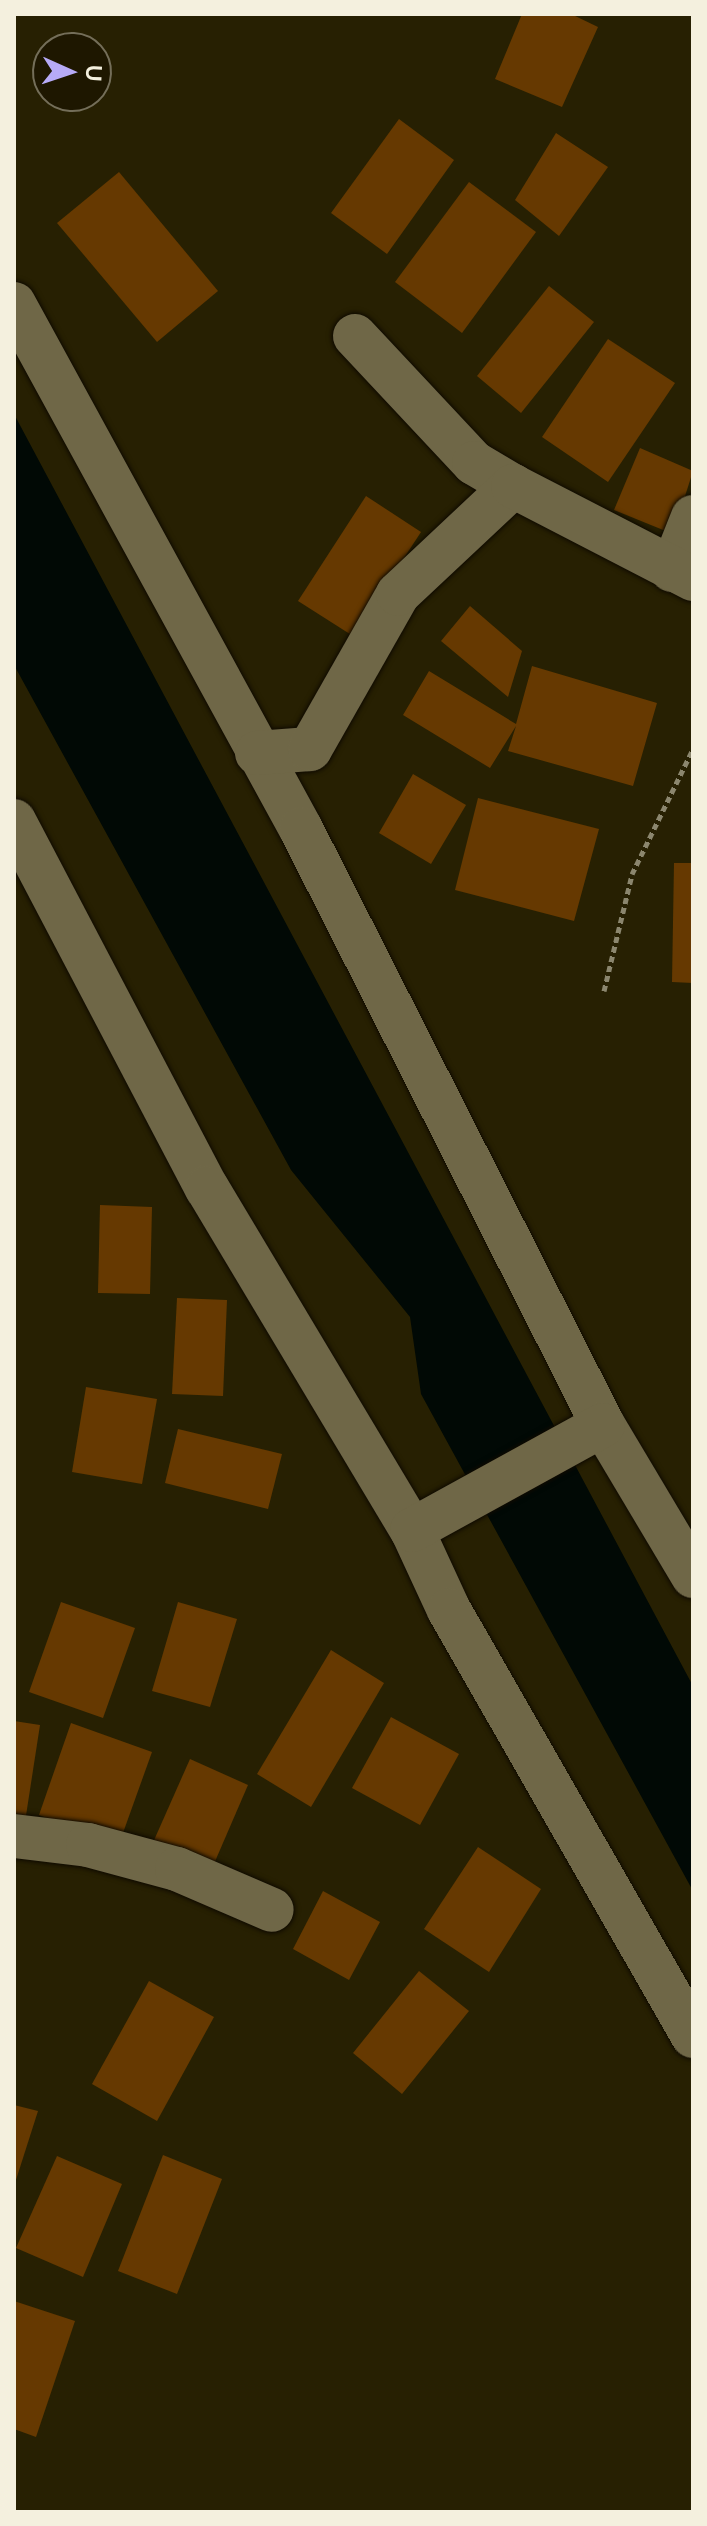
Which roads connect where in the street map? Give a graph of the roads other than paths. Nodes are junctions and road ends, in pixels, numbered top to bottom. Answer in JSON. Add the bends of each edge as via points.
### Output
{"nodes":[{"id":1,"x":14,"y":304,"type":"edge"},
{"id":2,"x":355,"y":336,"type":"dead end"},
{"id":3,"x":513,"y":486,"type":"junction"},
{"id":4,"x":693,"y":517,"type":"edge"},
{"id":5,"x":682,"y":575,"type":"edge"},
{"id":6,"x":257,"y":753,"type":"junction"},
{"id":7,"x":14,"y":821,"type":"edge"},
{"id":8,"x":603,"y":1425,"type":"junction"},
{"id":9,"x":412,"y":1530,"type":"junction"},
{"id":10,"x":693,"y":1576,"type":"edge"},
{"id":11,"x":14,"y":1836,"type":"edge"},
{"id":12,"x":272,"y":1910,"type":"dead end"},
{"id":13,"x":693,"y":2036,"type":"edge"}],
"edges":[{"from":1,"to":6,"type":"street"},
{"from":2,"to":3,"type":"street","via":[[474,463]]},
{"from":3,"to":5,"type":"street"},
{"from":3,"to":6,"type":"street","via":[[398,594],[310,749]]},
{"from":4,"to":5,"type":"street"},
{"from":6,"to":8,"type":"street"},
{"from":7,"to":9,"type":"street","via":[[207,1188]]},
{"from":8,"to":9,"type":"street"},
{"from":8,"to":10,"type":"street"},
{"from":9,"to":13,"type":"street","via":[[449,1610]]},
{"from":11,"to":12,"type":"street","via":[[88,1845],[177,1869]]}]}
